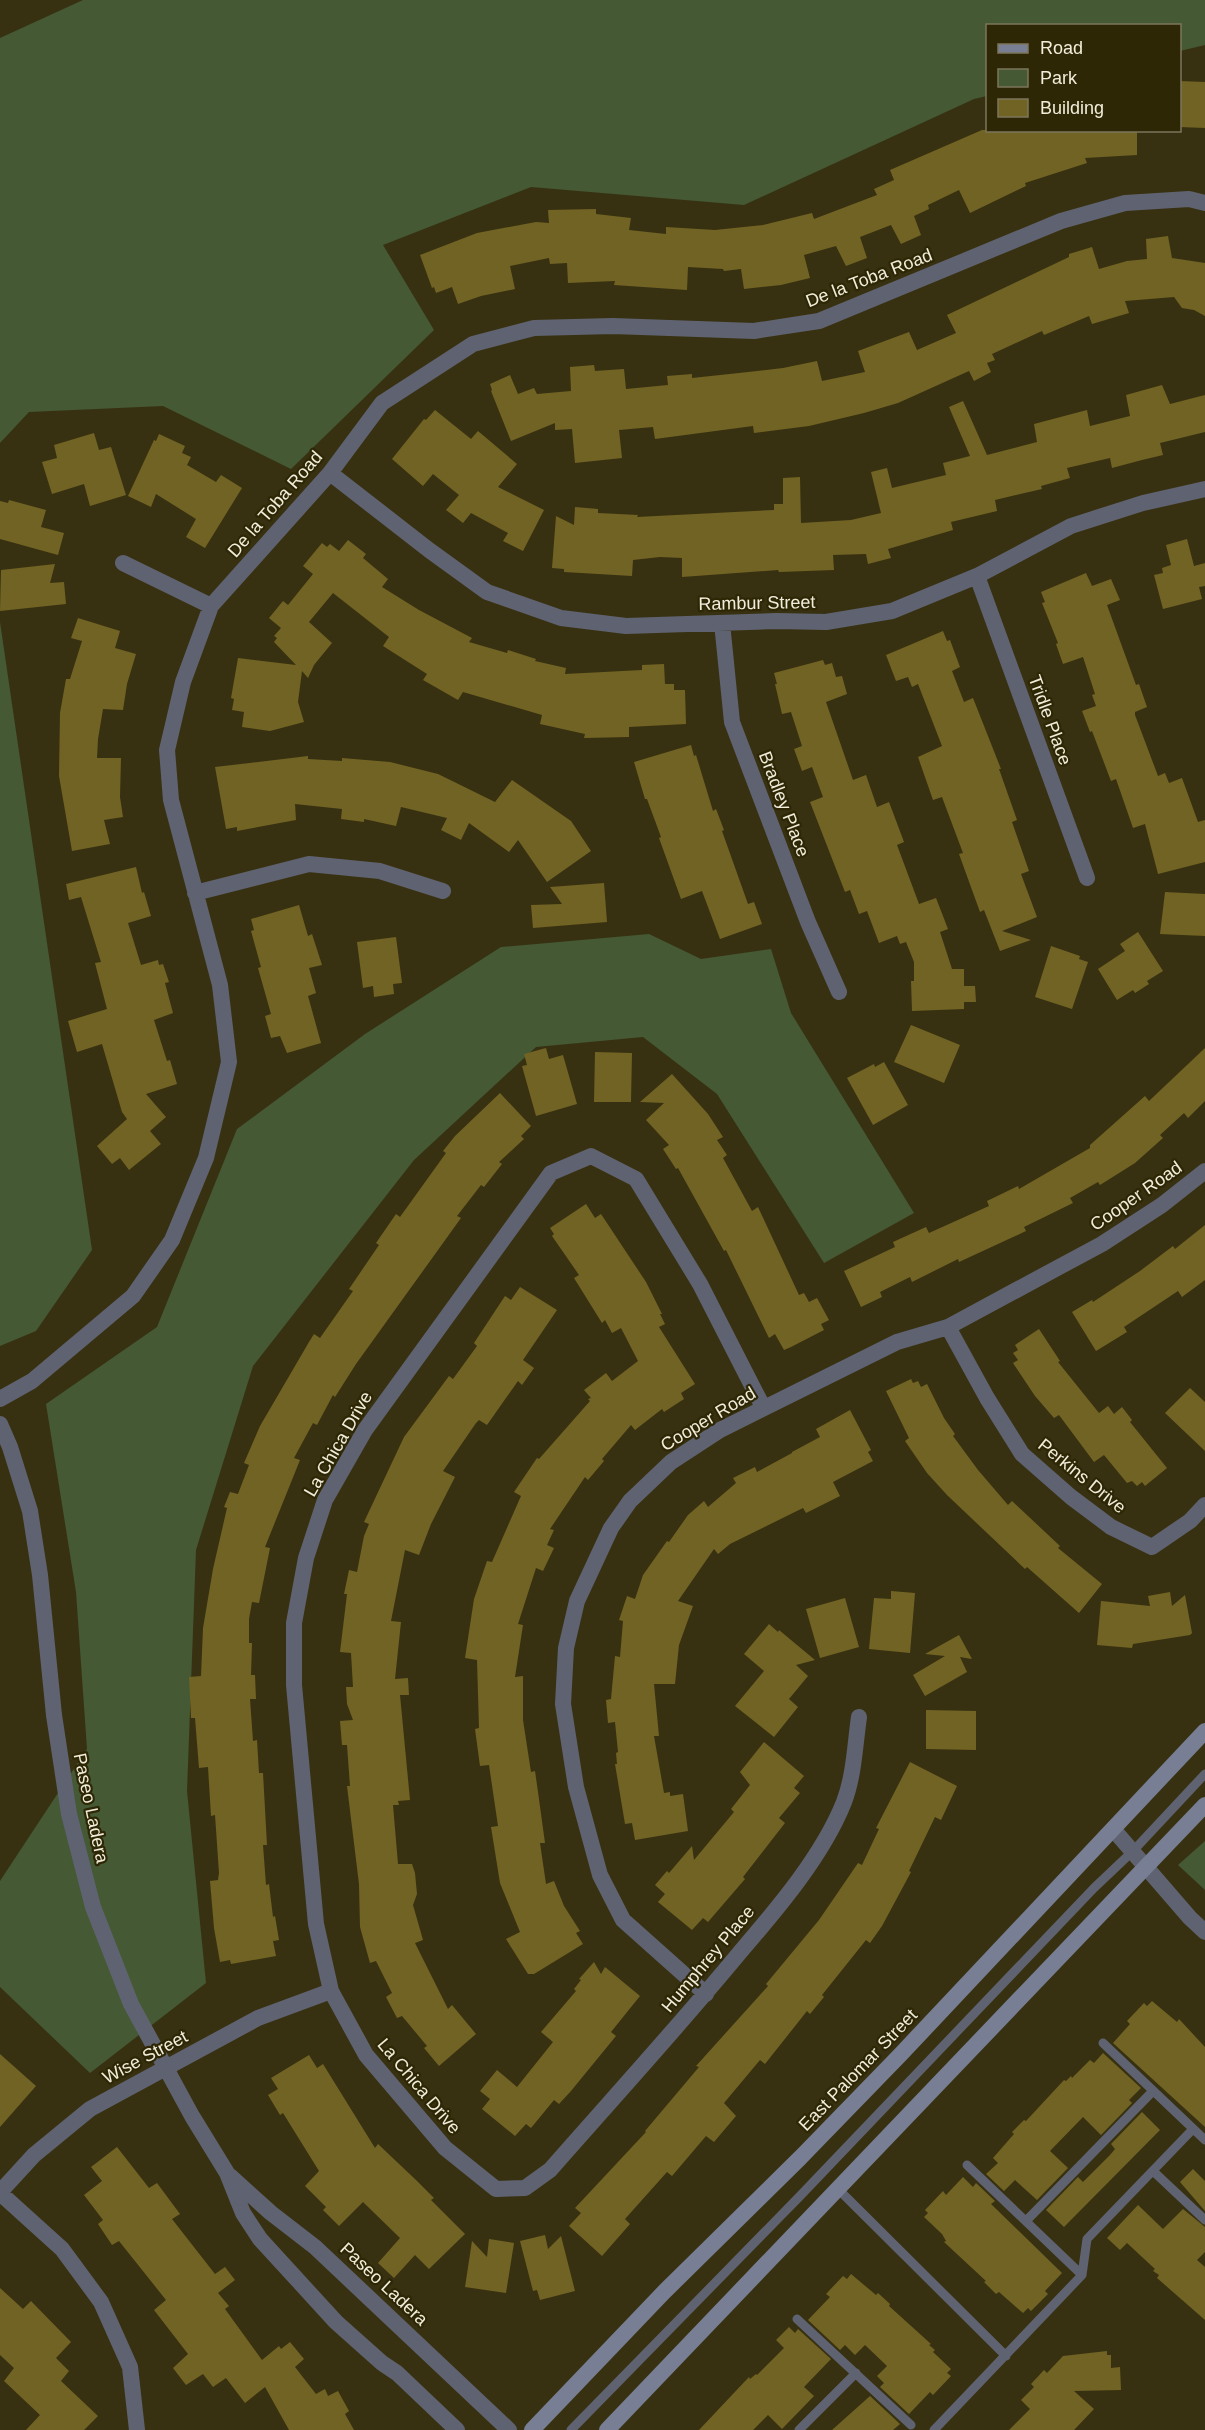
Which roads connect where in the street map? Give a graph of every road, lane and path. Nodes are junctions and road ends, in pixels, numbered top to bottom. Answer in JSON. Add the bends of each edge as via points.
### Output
{"nodes":[{"id":1,"x":1205,"y":203,"type":"edge"},
{"id":2,"x":330,"y":473,"type":"junction"},
{"id":3,"x":1205,"y":489,"type":"edge"},
{"id":4,"x":123,"y":563,"type":"dead end"},
{"id":5,"x":977,"y":576,"type":"junction"},
{"id":6,"x":211,"y":606,"type":"junction"},
{"id":7,"x":722,"y":622,"type":"junction"},
{"id":8,"x":1087,"y":878,"type":"dead end"},
{"id":9,"x":442,"y":891,"type":"dead end"},
{"id":10,"x":195,"y":893,"type":"junction"},
{"id":11,"x":839,"y":992,"type":"dead end"},
{"id":12,"x":1205,"y":1171,"type":"edge"},
{"id":13,"x":948,"y":1327,"type":"junction"},
{"id":14,"x":0,"y":1399,"type":"edge"},
{"id":15,"x":763,"y":1407,"type":"junction"},
{"id":16,"x":0,"y":1424,"type":"edge"},
{"id":17,"x":1205,"y":1505,"type":"edge"},
{"id":18,"x":859,"y":1717,"type":"dead end"},
{"id":19,"x":1205,"y":1731,"type":"edge"},
{"id":20,"x":1205,"y":1774,"type":"edge"},
{"id":21,"x":1205,"y":1805,"type":"edge"},
{"id":22,"x":1113,"y":1829,"type":"junction"},
{"id":23,"x":1133,"y":1851,"type":"junction"},
{"id":24,"x":1145,"y":1867,"type":"junction"},
{"id":25,"x":1205,"y":1932,"type":"edge"},
{"id":26,"x":331,"y":1991,"type":"junction"},
{"id":27,"x":706,"y":1994,"type":"junction"},
{"id":28,"x":1103,"y":2043,"type":"dead end"},
{"id":29,"x":166,"y":2068,"type":"junction"},
{"id":30,"x":1154,"y":2091,"type":"junction"},
{"id":31,"x":1193,"y":2129,"type":"junction"},
{"id":32,"x":1205,"y":2140,"type":"edge"},
{"id":33,"x":967,"y":2165,"type":"dead end"},
{"id":34,"x":1153,"y":2170,"type":"junction"},
{"id":35,"x":227,"y":2173,"type":"junction"},
{"id":36,"x":525,"y":2188,"type":"joint"},
{"id":37,"x":838,"y":2189,"type":"junction"},
{"id":38,"x":0,"y":2192,"type":"edge"},
{"id":39,"x":1205,"y":2220,"type":"edge"},
{"id":40,"x":1026,"y":2221,"type":"junction"},
{"id":41,"x":1082,"y":2275,"type":"junction"},
{"id":42,"x":797,"y":2319,"type":"dead end"},
{"id":43,"x":1006,"y":2356,"type":"junction"},
{"id":44,"x":855,"y":2373,"type":"junction"},
{"id":45,"x":911,"y":2425,"type":"dead end"},
{"id":46,"x":137,"y":2430,"type":"edge"},
{"id":47,"x":457,"y":2430,"type":"edge"},
{"id":48,"x":509,"y":2430,"type":"edge"},
{"id":49,"x":532,"y":2430,"type":"edge"},
{"id":50,"x":571,"y":2430,"type":"edge"},
{"id":51,"x":607,"y":2430,"type":"edge"},
{"id":52,"x":799,"y":2430,"type":"edge"},
{"id":53,"x":934,"y":2430,"type":"edge"}],
"edges":[{"from":1,"to":2,"type":"street","name":"De la Toba Road","via":[[1189,199],[1125,203],[1060,221],[819,321],[754,331],[613,326],[534,328],[473,344],[382,403]]},
{"from":2,"to":6,"type":"street","name":"De la Toba Road"},
{"from":2,"to":7,"type":"street","name":"Rambur Street","via":[[487,592],[561,618],[626,626]]},
{"from":3,"to":5,"type":"street","name":"Rambur Street","via":[[1143,503],[1071,526]]},
{"from":4,"to":6,"type":"street"},
{"from":5,"to":7,"type":"street","name":"Rambur Street","via":[[892,611],[826,622]]},
{"from":5,"to":8,"type":"street","name":"Tridle Place"},
{"from":6,"to":10,"type":"street","name":"De la Toba Road","via":[[183,682],[167,750],[171,800]]},
{"from":7,"to":11,"type":"street","name":"Bradley Place","via":[[732,722],[808,922]]},
{"from":9,"to":10,"type":"street","via":[[380,871],[309,864]]},
{"from":10,"to":14,"type":"street","name":"De la Toba Road","via":[[220,985],[228,1062],[206,1158],[172,1240],[133,1296],[32,1381]]},
{"from":12,"to":13,"type":"street","name":"Cooper Road","via":[[1102,1244]]},
{"from":13,"to":15,"type":"street","name":"Cooper Road","via":[[897,1342]]},
{"from":13,"to":17,"type":"street","name":"Perkins Drive","via":[[1022,1454],[1111,1527],[1152,1547],[1190,1521]]},
{"from":15,"to":26,"type":"street","name":"La Chica Drive","via":[[700,1284],[636,1179],[591,1156],[551,1173],[365,1430],[325,1500],[306,1558],[294,1623],[294,1685],[316,1924]]},
{"from":15,"to":27,"type":"street","name":"Cooper Road","via":[[671,1462],[630,1501],[610,1528],[590,1570],[577,1601],[566,1648],[566,1729],[576,1787],[600,1875],[623,1920]]},
{"from":16,"to":29,"type":"street","name":"Paseo Ladera","via":[[30,1511],[69,1814],[93,1906],[131,2004]]},
{"from":18,"to":27,"type":"street","name":"Humphrey Place","via":[[844,1800],[831,1828],[768,1919]]},
{"from":19,"to":22,"type":"main road","name":"East Palomar Street"},
{"from":20,"to":23,"type":"lane"},
{"from":21,"to":24,"type":"main road"},
{"from":22,"to":23,"type":"street"},
{"from":22,"to":49,"type":"main road","name":"East Palomar Street","via":[[893,2063]]},
{"from":23,"to":24,"type":"street"},
{"from":23,"to":50,"type":"lane"},
{"from":24,"to":25,"type":"street"},
{"from":24,"to":37,"type":"main road"},
{"from":26,"to":29,"type":"street","name":"Wise Street","via":[[258,2018]]},
{"from":26,"to":36,"type":"street","name":"La Chica Drive","via":[[366,2055],[445,2148],[496,2189]]},
{"from":27,"to":36,"type":"street","name":"Humphrey Place","via":[[550,2170]]},
{"from":28,"to":30,"type":"lane"},
{"from":29,"to":35,"type":"street","name":"Paseo Ladera"},
{"from":29,"to":38,"type":"street","name":"Wise Street","via":[[90,2109],[34,2155]]},
{"from":30,"to":31,"type":"lane"},
{"from":30,"to":40,"type":"lane"},
{"from":31,"to":32,"type":"lane"},
{"from":31,"to":34,"type":"lane"},
{"from":33,"to":40,"type":"lane"},
{"from":34,"to":39,"type":"lane"},
{"from":34,"to":41,"type":"lane","via":[[1087,2239]]},
{"from":35,"to":47,"type":"street","name":"Paseo Ladera","via":[[243,2213],[260,2238],[336,2322]]},
{"from":35,"to":48,"type":"street","name":"Paseo Ladera","via":[[315,2247]]},
{"from":37,"to":43,"type":"lane"},
{"from":37,"to":51,"type":"main road"},
{"from":38,"to":46,"type":"street","via":[[62,2249],[101,2302],[129,2367]]},
{"from":40,"to":41,"type":"lane"},
{"from":41,"to":43,"type":"lane"},
{"from":42,"to":44,"type":"lane"},
{"from":43,"to":53,"type":"lane"},
{"from":44,"to":45,"type":"lane"},
{"from":44,"to":52,"type":"lane"}]}
